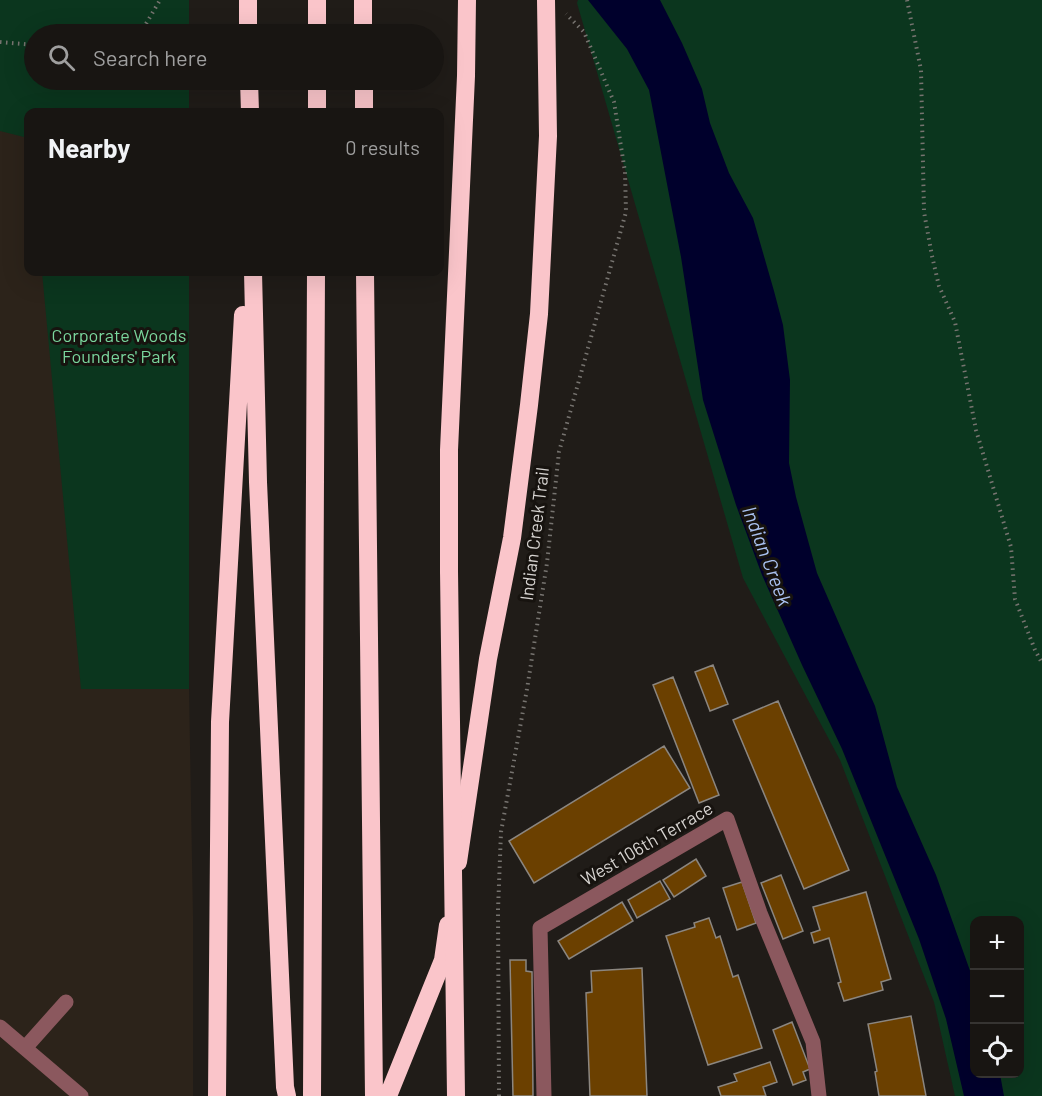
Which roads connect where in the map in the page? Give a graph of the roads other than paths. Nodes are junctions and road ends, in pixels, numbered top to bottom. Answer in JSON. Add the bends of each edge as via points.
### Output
{"nodes":[{"id":1,"x":467,"y":0,"type":"edge"},
{"id":2,"x":554,"y":4,"type":"edge"},
{"id":3,"x":363,"y":7,"type":"edge"},
{"id":4,"x":363,"y":24,"type":"edge"},
{"id":5,"x":249,"y":90,"type":"edge"},
{"id":6,"x":317,"y":90,"type":"edge"},
{"id":7,"x":364,"y":90,"type":"edge"},
{"id":8,"x":250,"y":108,"type":"edge"},
{"id":9,"x":317,"y":108,"type":"edge"},
{"id":10,"x":364,"y":108,"type":"edge"},
{"id":11,"x":246,"y":276,"type":"edge"},
{"id":12,"x":253,"y":276,"type":"edge"},
{"id":13,"x":316,"y":276,"type":"edge"},
{"id":14,"x":365,"y":276,"type":"edge"},
{"id":15,"x":66,"y":1002,"type":"dead end"},
{"id":16,"x":0,"y":1027,"type":"edge"},
{"id":17,"x":25,"y":1048,"type":"junction"},
{"id":18,"x":81,"y":1096,"type":"edge"},
{"id":19,"x":217,"y":1096,"type":"edge"},
{"id":20,"x":287,"y":1096,"type":"edge"},
{"id":21,"x":312,"y":1096,"type":"edge"},
{"id":22,"x":374,"y":1096,"type":"edge"},
{"id":23,"x":388,"y":1096,"type":"edge"},
{"id":24,"x":456,"y":1096,"type":"edge"},
{"id":25,"x":544,"y":1096,"type":"edge"},
{"id":26,"x":819,"y":1096,"type":"edge"}],
"edges":[{"from":1,"to":24,"type":"highway","bridge":true,"via":[[449,450]]},
{"from":2,"to":23,"type":"highway","via":[[539,314],[512,538],[488,659],[443,960]]},
{"from":3,"to":4,"type":"highway"},
{"from":5,"to":8,"type":"highway"},
{"from":6,"to":9,"type":"highway"},
{"from":7,"to":10,"type":"highway"},
{"from":11,"to":19,"type":"highway","via":[[220,722]]},
{"from":12,"to":20,"type":"highway","via":[[258,494]]},
{"from":13,"to":21,"type":"highway"},
{"from":14,"to":22,"type":"highway"},
{"from":15,"to":17,"type":"street"},
{"from":16,"to":17,"type":"street"},
{"from":17,"to":18,"type":"street"},
{"from":25,"to":26,"type":"street","name":"West 106th Terrace","via":[[540,928],[727,819],[760,913],[813,1042]]}]}
